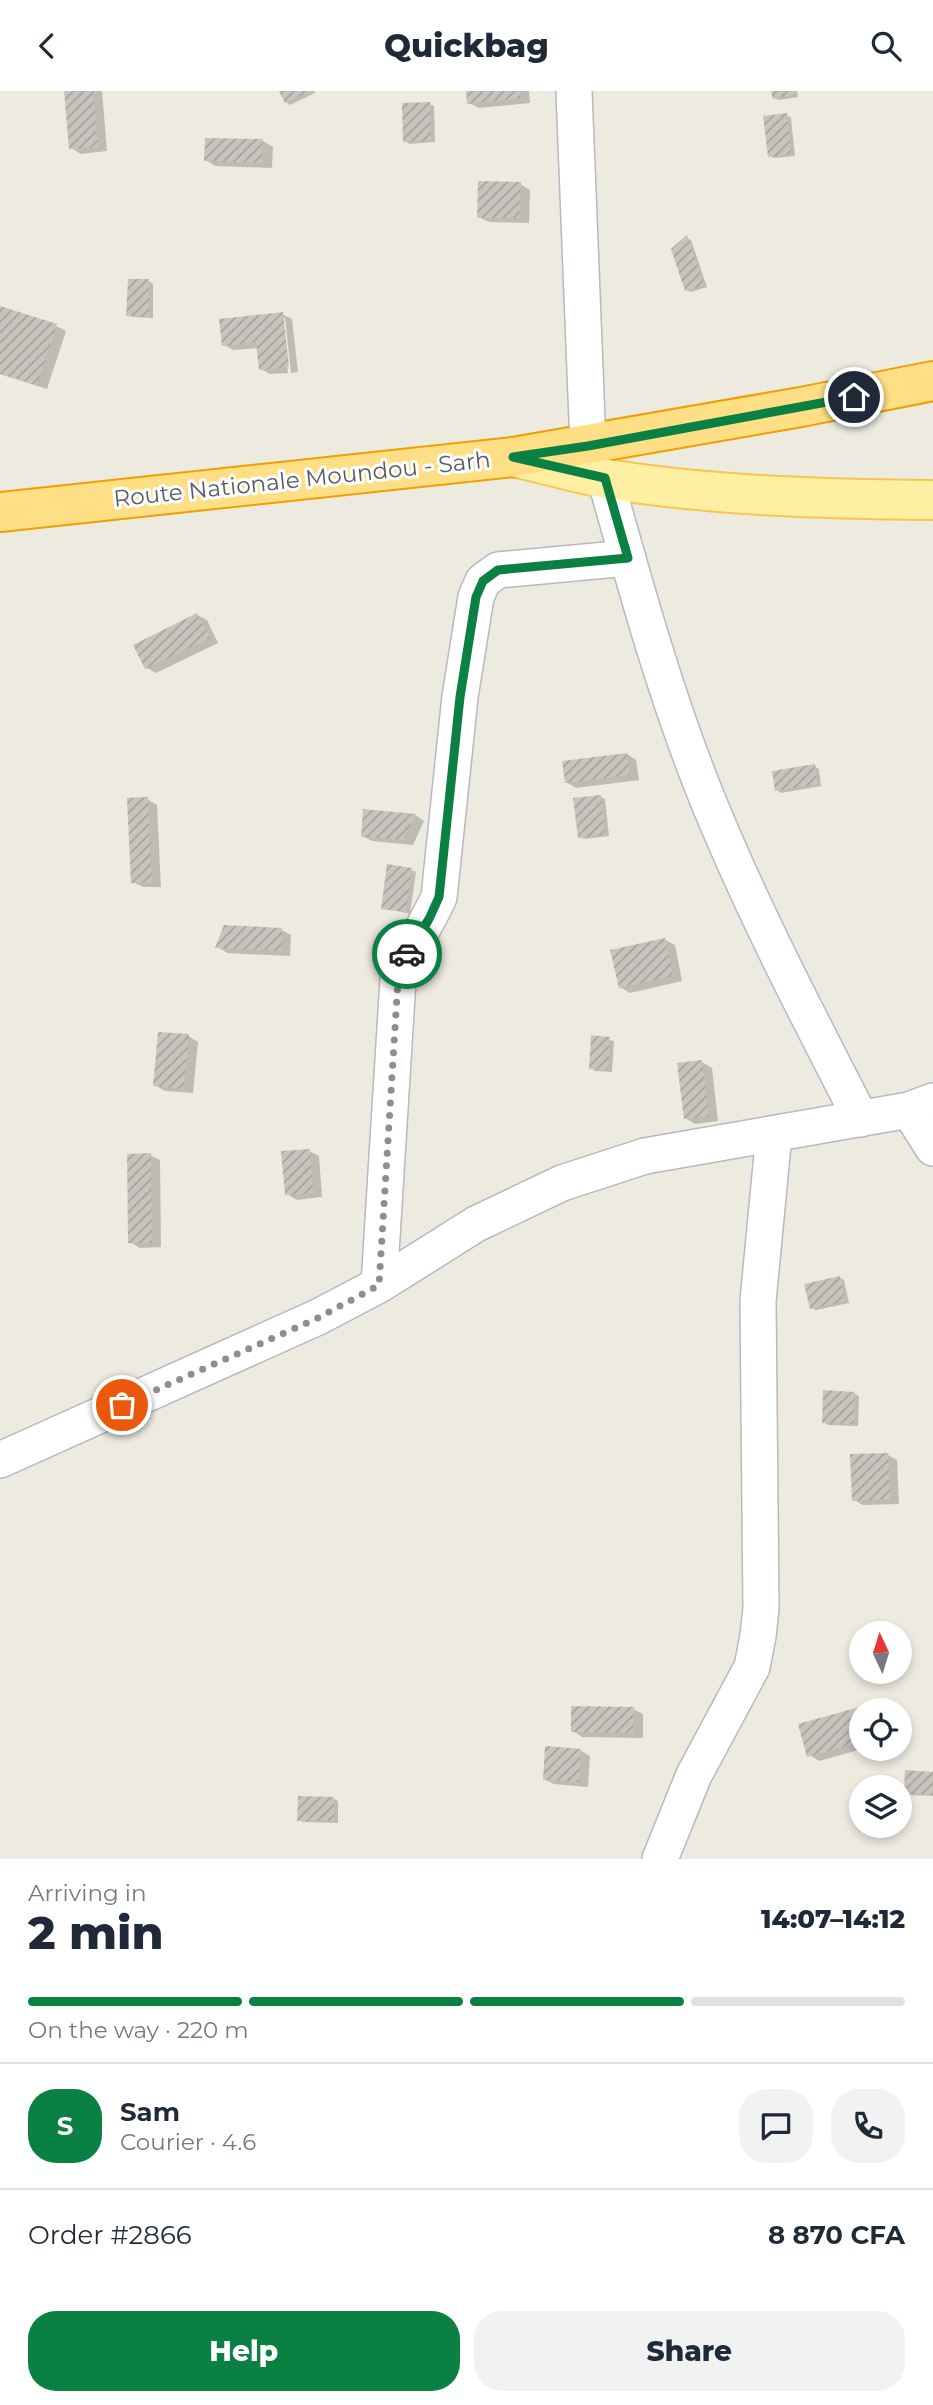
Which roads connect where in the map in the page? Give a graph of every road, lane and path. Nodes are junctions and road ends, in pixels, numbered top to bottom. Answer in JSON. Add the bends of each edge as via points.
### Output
{"nodes":[{"id":1,"x":574,"y":91,"type":"edge"},
{"id":2,"x":933,"y":381,"type":"edge"},
{"id":3,"x":596,"y":462,"type":"junction"},
{"id":4,"x":933,"y":501,"type":"edge"},
{"id":5,"x":0,"y":512,"type":"edge"},
{"id":6,"x":628,"y":558,"type":"junction"},
{"id":7,"x":921,"y":1106,"type":"edge"},
{"id":8,"x":860,"y":1119,"type":"junction"},
{"id":9,"x":774,"y":1134,"type":"junction"},
{"id":10,"x":933,"y":1148,"type":"edge"},
{"id":11,"x":379,"y":1285,"type":"junction"},
{"id":12,"x":0,"y":1460,"type":"edge"},
{"id":13,"x":660,"y":1859,"type":"edge"}],
"edges":[{"from":1,"to":3,"type":"street"},
{"from":2,"to":3,"type":"highway","name":"Route Nationale Moundou - Sarh"},
{"from":3,"to":4,"type":"main road","via":[[705,491]]},
{"from":3,"to":5,"type":"highway","name":"Route Nationale Moundou - Sarh","via":[[513,457]]},
{"from":3,"to":6,"type":"street"},
{"from":6,"to":8,"type":"street","via":[[705,793],[772,946]]},
{"from":6,"to":11,"type":"street","via":[[498,570],[483,581],[476,597],[460,697],[439,897],[398,980]]},
{"from":7,"to":8,"type":"street"},
{"from":7,"to":10,"type":"street"},
{"from":8,"to":9,"type":"street"},
{"from":9,"to":11,"type":"street","via":[[645,1156],[562,1183],[476,1224]]},
{"from":9,"to":13,"type":"street","via":[[758,1301],[758,1636],[752,1667],[694,1775]]},
{"from":11,"to":12,"type":"street","via":[[318,1318]]}]}
